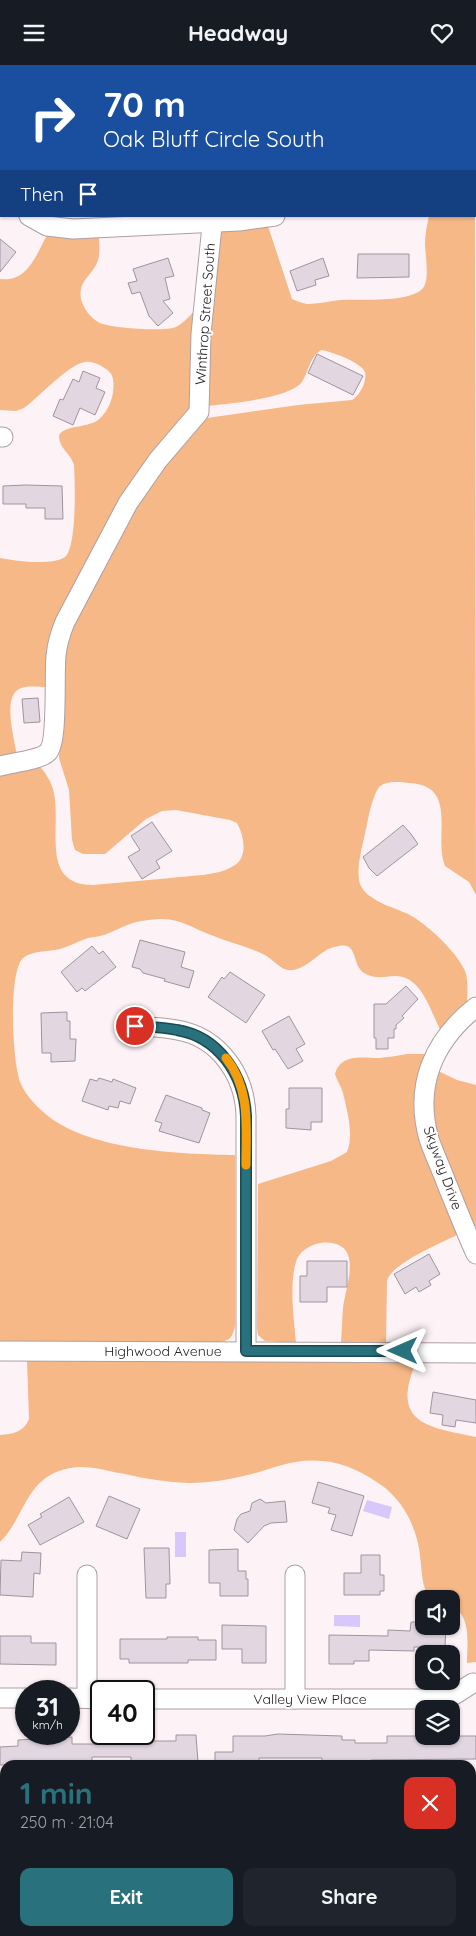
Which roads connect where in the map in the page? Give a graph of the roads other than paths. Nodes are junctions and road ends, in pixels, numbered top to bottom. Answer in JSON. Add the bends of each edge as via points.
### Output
{"nodes":[{"id":1,"x":30,"y":217,"type":"edge"},
{"id":2,"x":254,"y":217,"type":"edge"},
{"id":3,"x":213,"y":219,"type":"edge"},
{"id":4,"x":0,"y":765,"type":"edge"},
{"id":5,"x":476,"y":1007,"type":"edge"},
{"id":6,"x":135,"y":1026,"type":"dead end"},
{"id":7,"x":476,"y":1254,"type":"edge"},
{"id":8,"x":0,"y":1351,"type":"edge"},
{"id":9,"x":246,"y":1351,"type":"junction"},
{"id":10,"x":476,"y":1353,"type":"edge"},
{"id":11,"x":87,"y":1575,"type":"dead end"},
{"id":12,"x":295,"y":1575,"type":"dead end"},
{"id":13,"x":473,"y":1683,"type":"dead end"},
{"id":14,"x":0,"y":1699,"type":"edge"},
{"id":15,"x":15,"y":1699,"type":"edge"},
{"id":16,"x":86,"y":1699,"type":"edge"},
{"id":17,"x":155,"y":1699,"type":"edge"},
{"id":18,"x":295,"y":1699,"type":"junction"}],
"edges":[{"from":1,"to":3,"type":"street","via":[[40,224],[61,229]]},
{"from":2,"to":3,"type":"street"},
{"from":3,"to":4,"type":"street","name":"Winthrop Street South","via":[[201,334],[199,412],[158,460],[128,503],[65,623],[56,655],[54,735],[50,750],[42,756]]},
{"from":5,"to":7,"type":"street","name":"Skyway Drive","via":[[453,1028],[436,1051],[424,1104],[429,1139]]},
{"from":6,"to":9,"type":"street","via":[[176,1030],[204,1040],[227,1060],[241,1085],[246,1116]]},
{"from":8,"to":9,"type":"street","name":"Highwood Avenue"},
{"from":9,"to":10,"type":"street","name":"Highwood Avenue"},
{"from":11,"to":16,"type":"street"},
{"from":12,"to":18,"type":"street"},
{"from":13,"to":18,"type":"street","name":"Valley View Place","via":[[458,1694],[441,1699]]},
{"from":14,"to":15,"type":"street"},
{"from":17,"to":18,"type":"street","name":"Valley View Place"}]}
